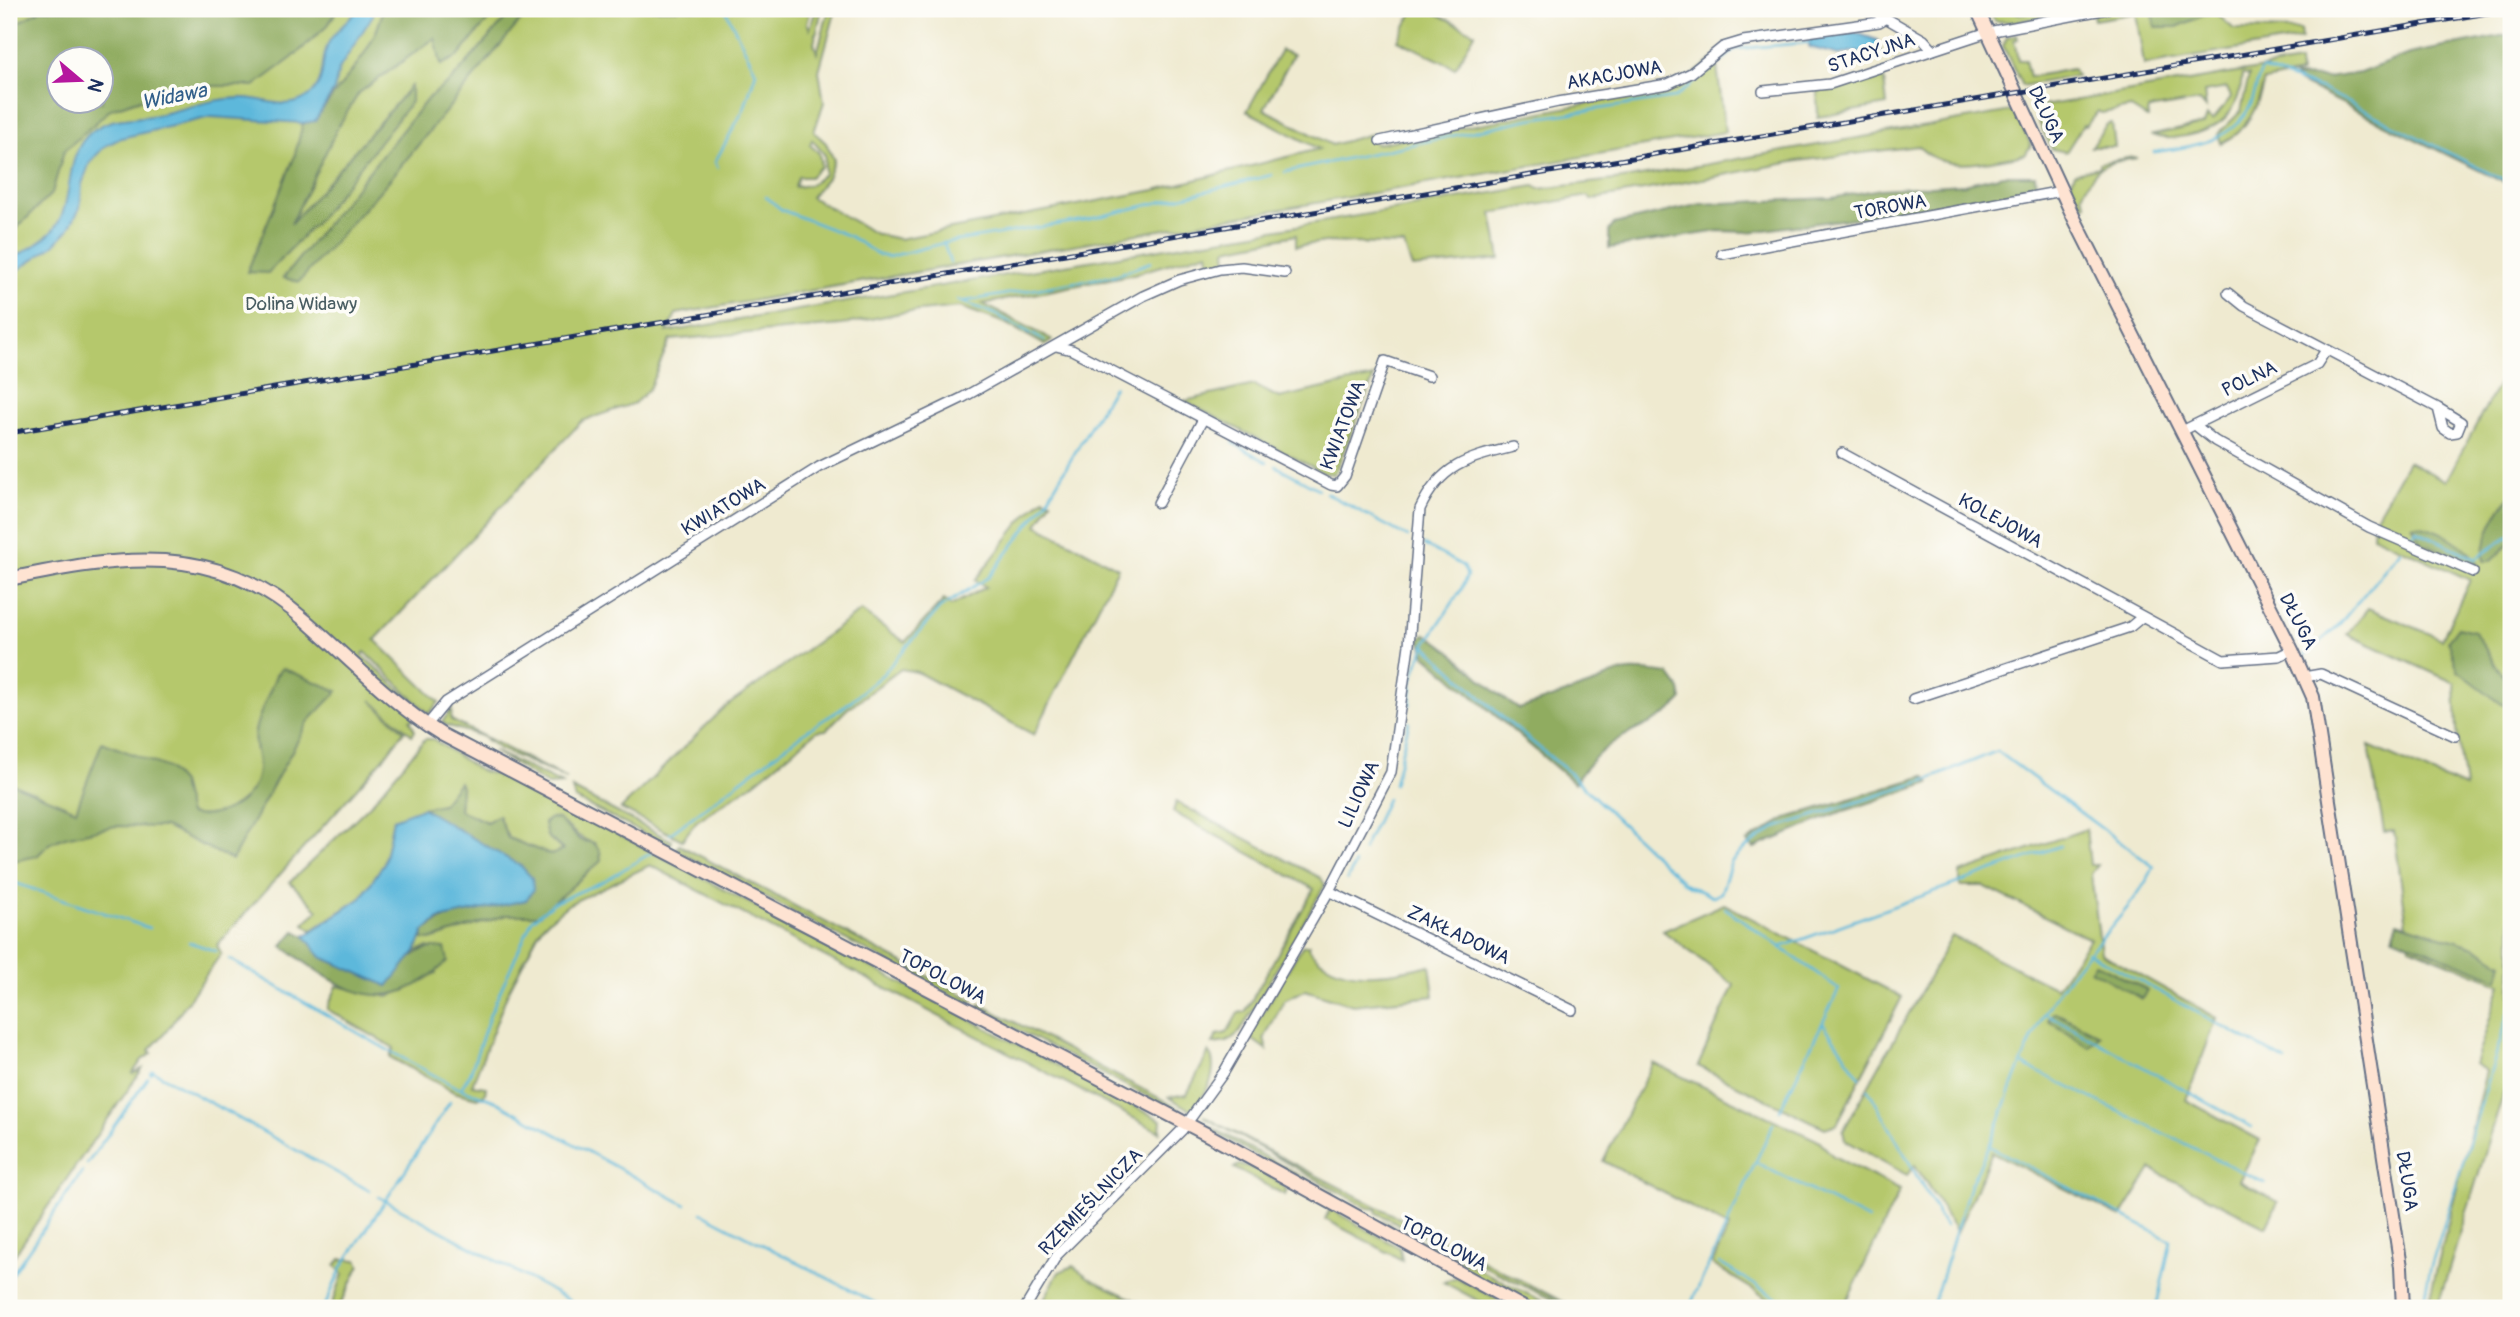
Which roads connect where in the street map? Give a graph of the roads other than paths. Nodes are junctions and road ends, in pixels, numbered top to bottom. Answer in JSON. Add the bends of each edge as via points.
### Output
{"nodes":[{"id":1,"x":1870,"y":9,"type":"edge"},
{"id":2,"x":1977,"y":9,"type":"edge"},
{"id":3,"x":2107,"y":9,"type":"edge"},
{"id":4,"x":1886,"y":18,"type":"junction"},
{"id":5,"x":1988,"y":32,"type":"junction"},
{"id":6,"x":1933,"y":50,"type":"junction"},
{"id":7,"x":1763,"y":91,"type":"dead end"},
{"id":8,"x":1380,"y":141,"type":"dead end"},
{"id":9,"x":2062,"y":191,"type":"junction"},
{"id":10,"x":1723,"y":254,"type":"dead end"},
{"id":11,"x":1285,"y":273,"type":"dead end"},
{"id":12,"x":2228,"y":293,"type":"dead end"},
{"id":13,"x":1056,"y":346,"type":"junction"},
{"id":14,"x":2326,"y":350,"type":"junction"},
{"id":15,"x":1429,"y":376,"type":"dead end"},
{"id":16,"x":2438,"y":408,"type":"dead end"},
{"id":17,"x":1203,"y":419,"type":"junction"},
{"id":18,"x":2195,"y":425,"type":"junction"},
{"id":19,"x":2182,"y":431,"type":"junction"},
{"id":20,"x":1513,"y":447,"type":"dead end"},
{"id":21,"x":1842,"y":453,"type":"dead end"},
{"id":22,"x":1158,"y":503,"type":"dead end"},
{"id":23,"x":2473,"y":572,"type":"dead end"},
{"id":24,"x":9,"y":579,"type":"edge"},
{"id":25,"x":2142,"y":617,"type":"junction"},
{"id":26,"x":2292,"y":650,"type":"junction"},
{"id":27,"x":2304,"y":677,"type":"junction"},
{"id":28,"x":1913,"y":699,"type":"dead end"},
{"id":29,"x":427,"y":725,"type":"junction"},
{"id":30,"x":2455,"y":736,"type":"dead end"},
{"id":31,"x":1329,"y":891,"type":"junction"},
{"id":32,"x":1572,"y":1010,"type":"dead end"},
{"id":33,"x":1186,"y":1124,"type":"junction"},
{"id":34,"x":1025,"y":1308,"type":"edge"},
{"id":35,"x":1524,"y":1308,"type":"edge"},
{"id":36,"x":2403,"y":1308,"type":"edge"}],
"edges":[{"from":1,"to":4,"type":"street"},
{"from":2,"to":5,"type":"main road","name":"DŁUGA"},
{"from":3,"to":5,"type":"street","name":"STACYJNA"},
{"from":4,"to":6,"type":"street"},
{"from":4,"to":8,"type":"street","name":"AKACJOWA","via":[[1742,41],[1723,47],[1691,73],[1668,84],[1569,100]]},
{"from":5,"to":6,"type":"street","name":"STACYJNA"},
{"from":5,"to":9,"type":"main road","name":"DŁUGA"},
{"from":6,"to":7,"type":"street","name":"STACYJNA","via":[[1830,84]]},
{"from":9,"to":10,"type":"street","name":"TOROWA"},
{"from":9,"to":19,"type":"main road","name":"DŁUGA"},
{"from":11,"to":13,"type":"street","name":"KWIATOWA","via":[[1242,267],[1198,274],[1143,296]]},
{"from":12,"to":14,"type":"street"},
{"from":13,"to":17,"type":"street","name":"KWIATOWA","via":[[1072,350]]},
{"from":13,"to":29,"type":"street","name":"KWIATOWA","via":[[819,467],[446,702]]},
{"from":14,"to":16,"type":"street"},
{"from":14,"to":18,"type":"street","name":"POLNA","via":[[2317,365]]},
{"from":15,"to":17,"type":"street","name":"KWIATOWA","via":[[1385,361],[1345,476],[1337,486]]},
{"from":17,"to":22,"type":"street"},
{"from":18,"to":19,"type":"street","name":"POLNA"},
{"from":18,"to":23,"type":"street","via":[[2215,441],[2369,527]]},
{"from":19,"to":26,"type":"main road","name":"DŁUGA"},
{"from":20,"to":31,"type":"street","name":"LILIOWA","via":[[1456,465],[1428,493],[1420,509],[1405,686],[1391,772]]},
{"from":21,"to":25,"type":"street","name":"KOLEJOWA"},
{"from":24,"to":29,"type":"main road","name":"TOPOLOWA","via":[[67,567],[152,559],[225,571],[270,593]]},
{"from":25,"to":26,"type":"street","name":"KOLEJOWA","via":[[2224,660],[2278,656]]},
{"from":25,"to":28,"type":"street","via":[[2130,627]]},
{"from":26,"to":27,"type":"main road","name":"DŁUGA"},
{"from":27,"to":30,"type":"street","via":[[2321,674]]},
{"from":27,"to":36,"type":"main road","name":"DŁUGA","via":[[2319,731],[2401,1266]]},
{"from":29,"to":33,"type":"main road","name":"TOPOLOWA"},
{"from":31,"to":32,"type":"street","name":"ZAKŁADOWA"},
{"from":31,"to":33,"type":"street","name":"LILIOWA","via":[[1224,1072]]},
{"from":33,"to":34,"type":"street","name":"RZEMIEŚLNICZA","via":[[1057,1255]]},
{"from":33,"to":35,"type":"main road","name":"TOPOLOWA"}]}
